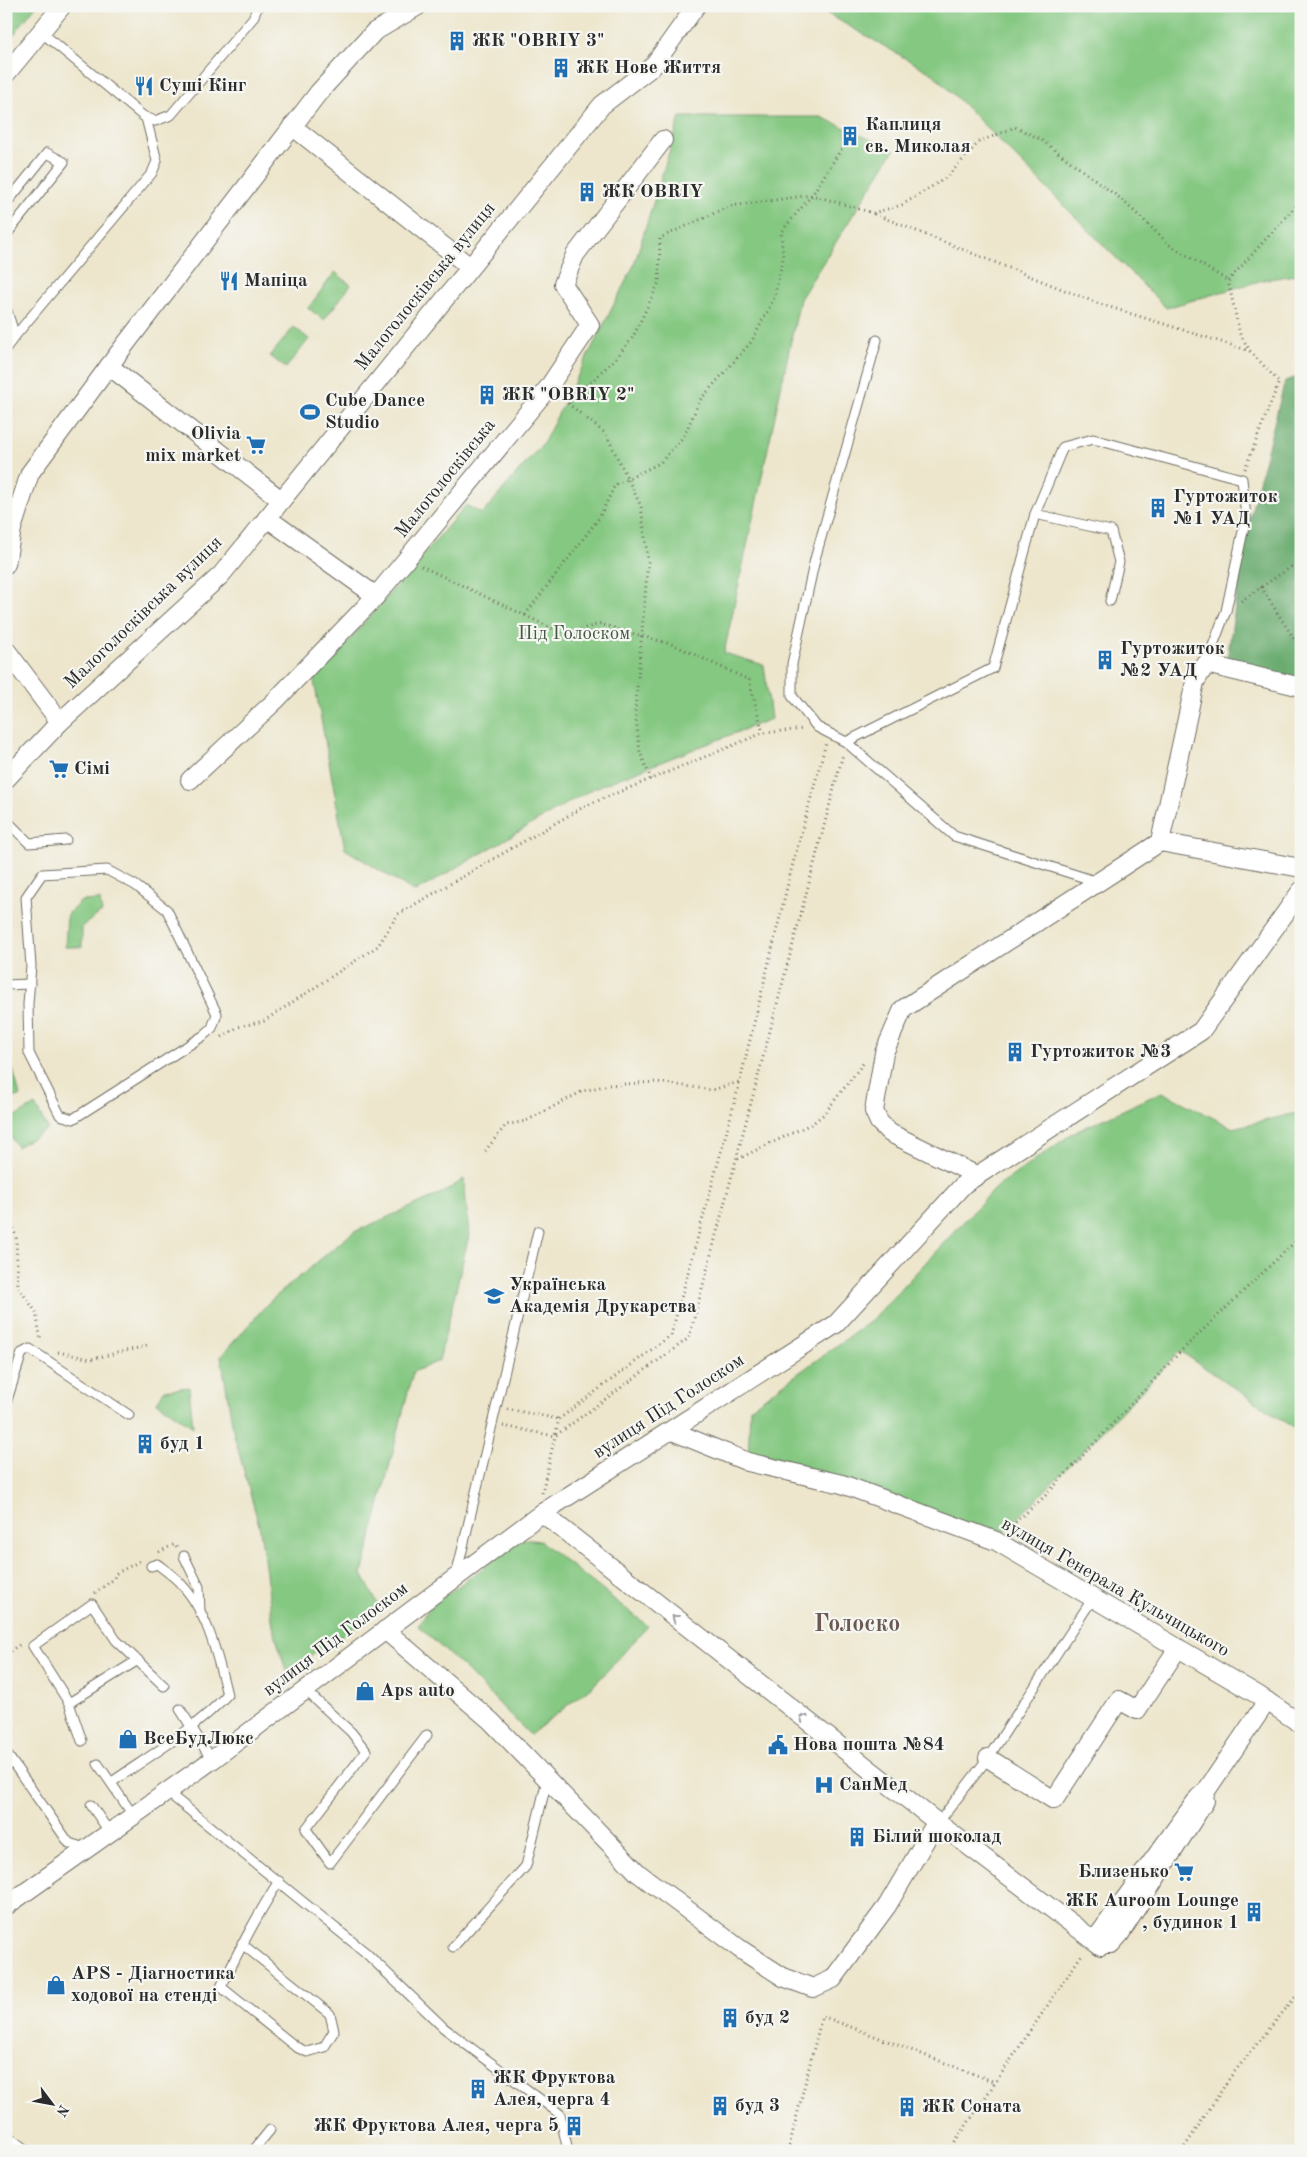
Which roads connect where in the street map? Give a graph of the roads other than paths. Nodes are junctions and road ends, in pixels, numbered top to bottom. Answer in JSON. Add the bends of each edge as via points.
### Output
{"nodes":[{"id":1,"x":62,"y":6,"type":"edge"},
{"id":2,"x":258,"y":6,"type":"edge"},
{"id":3,"x":418,"y":6,"type":"edge"},
{"id":4,"x":696,"y":6,"type":"edge"},
{"id":5,"x":41,"y":32,"type":"junction"},
{"id":6,"x":6,"y":74,"type":"edge"},
{"id":7,"x":146,"y":118,"type":"junction"},
{"id":8,"x":292,"y":126,"type":"junction"},
{"id":9,"x":663,"y":140,"type":"dead end"},
{"id":10,"x":6,"y":204,"type":"edge"},
{"id":11,"x":6,"y":235,"type":"edge"},
{"id":12,"x":470,"y":267,"type":"junction"},
{"id":13,"x":6,"y":308,"type":"edge"},
{"id":14,"x":14,"y":336,"type":"junction"},
{"id":15,"x":877,"y":340,"type":"dead end"},
{"id":16,"x":6,"y":348,"type":"edge"},
{"id":17,"x":109,"y":366,"type":"junction"},
{"id":18,"x":281,"y":500,"type":"junction"},
{"id":19,"x":1035,"y":514,"type":"junction"},
{"id":20,"x":267,"y":518,"type":"junction"},
{"id":21,"x":9,"y":534,"type":"edge"},
{"id":22,"x":6,"y":564,"type":"edge"},
{"id":23,"x":376,"y":596,"type":"junction"},
{"id":24,"x":1110,"y":601,"type":"dead end"},
{"id":25,"x":6,"y":650,"type":"edge"},
{"id":26,"x":1206,"y":664,"type":"junction"},
{"id":27,"x":1301,"y":687,"type":"edge"},
{"id":28,"x":60,"y":722,"type":"junction"},
{"id":29,"x":846,"y":742,"type":"junction"},
{"id":30,"x":6,"y":779,"type":"edge"},
{"id":31,"x":190,"y":780,"type":"dead end"},
{"id":32,"x":6,"y":820,"type":"edge"},
{"id":33,"x":66,"y":840,"type":"dead end"},
{"id":34,"x":1160,"y":842,"type":"junction"},
{"id":35,"x":1301,"y":868,"type":"edge"},
{"id":36,"x":1100,"y":882,"type":"junction"},
{"id":37,"x":1301,"y":890,"type":"edge"},
{"id":38,"x":30,"y":984,"type":"junction"},
{"id":39,"x":6,"y":985,"type":"edge"},
{"id":40,"x":976,"y":1175,"type":"junction"},
{"id":41,"x":538,"y":1231,"type":"dead end"},
{"id":42,"x":6,"y":1403,"type":"edge"},
{"id":43,"x":129,"y":1415,"type":"dead end"},
{"id":44,"x":672,"y":1431,"type":"junction"},
{"id":45,"x":541,"y":1505,"type":"junction"},
{"id":46,"x":184,"y":1556,"type":"dead end"},
{"id":47,"x":151,"y":1566,"type":"dead end"},
{"id":48,"x":455,"y":1577,"type":"junction"},
{"id":49,"x":1093,"y":1598,"type":"junction"},
{"id":50,"x":200,"y":1613,"type":"junction"},
{"id":51,"x":385,"y":1630,"type":"junction"},
{"id":52,"x":1178,"y":1648,"type":"junction"},
{"id":53,"x":138,"y":1660,"type":"junction"},
{"id":54,"x":164,"y":1686,"type":"dead end"},
{"id":55,"x":304,"y":1690,"type":"junction"},
{"id":56,"x":1267,"y":1701,"type":"junction"},
{"id":57,"x":69,"y":1703,"type":"junction"},
{"id":58,"x":180,"y":1709,"type":"dead end"},
{"id":59,"x":1301,"y":1724,"type":"edge"},
{"id":60,"x":191,"y":1727,"type":"junction"},
{"id":61,"x":427,"y":1735,"type":"dead end"},
{"id":62,"x":82,"y":1740,"type":"dead end"},
{"id":63,"x":6,"y":1753,"type":"edge"},
{"id":64,"x":988,"y":1758,"type":"junction"},
{"id":65,"x":212,"y":1760,"type":"junction"},
{"id":66,"x":98,"y":1764,"type":"dead end"},
{"id":67,"x":547,"y":1780,"type":"junction"},
{"id":68,"x":112,"y":1782,"type":"junction"},
{"id":69,"x":167,"y":1792,"type":"junction"},
{"id":70,"x":90,"y":1806,"type":"dead end"},
{"id":71,"x":133,"y":1816,"type":"junction"},
{"id":72,"x":938,"y":1823,"type":"junction"},
{"id":73,"x":110,"y":1833,"type":"junction"},
{"id":74,"x":89,"y":1849,"type":"junction"},
{"id":75,"x":279,"y":1881,"type":"junction"},
{"id":76,"x":6,"y":1906,"type":"edge"},
{"id":77,"x":242,"y":1944,"type":"junction"},
{"id":78,"x":453,"y":1947,"type":"dead end"},
{"id":79,"x":270,"y":2130,"type":"dead end"},
{"id":80,"x":6,"y":2140,"type":"edge"},
{"id":81,"x":21,"y":2151,"type":"edge"},
{"id":82,"x":252,"y":2151,"type":"edge"},
{"id":83,"x":568,"y":2151,"type":"edge"}],
"edges":[{"from":1,"to":5,"type":"street"},
{"from":2,"to":7,"type":"lane","via":[[253,18],[171,115],[159,120]]},
{"from":3,"to":8,"type":"street","via":[[374,32]]},
{"from":4,"to":12,"type":"street","name":"Малоголосківська вулиця","via":[[653,66],[602,105]]},
{"from":5,"to":6,"type":"street"},
{"from":5,"to":7,"type":"lane"},
{"from":7,"to":14,"type":"lane","via":[[157,161],[152,173]]},
{"from":8,"to":12,"type":"street"},
{"from":8,"to":17,"type":"street"},
{"from":9,"to":23,"type":"street","name":"Малоголосківська","via":[[575,255],[564,284],[590,325],[548,388]]},
{"from":10,"to":11,"type":"lane","via":[[47,153],[64,162]]},
{"from":12,"to":18,"type":"street","name":"Малоголосківська вулиця"},
{"from":13,"to":14,"type":"lane"},
{"from":14,"to":16,"type":"lane"},
{"from":15,"to":29,"type":"lane","via":[[815,559],[792,664],[792,696],[817,727]]},
{"from":17,"to":18,"type":"street"},
{"from":17,"to":21,"type":"street","via":[[30,474]]},
{"from":18,"to":20,"type":"street","name":"Малоголосківська вулиця"},
{"from":19,"to":24,"type":"lane","via":[[1111,531],[1119,562]]},
{"from":19,"to":26,"type":"lane","via":[[1063,447],[1093,439],[1242,479],[1246,517],[1226,611]]},
{"from":19,"to":29,"type":"lane","via":[[993,668]]},
{"from":20,"to":23,"type":"street"},
{"from":20,"to":28,"type":"street","name":"Малоголосківська вулиця","via":[[221,575]]},
{"from":21,"to":22,"type":"street"},
{"from":23,"to":31,"type":"street","name":"Малоголосківська","via":[[275,701]]},
{"from":25,"to":28,"type":"street","name":"Малоголосківська вулиця"},
{"from":26,"to":27,"type":"street"},
{"from":26,"to":34,"type":"street","via":[[1195,682]]},
{"from":28,"to":30,"type":"street"},
{"from":29,"to":36,"type":"lane","via":[[954,836]]},
{"from":32,"to":33,"type":"lane","via":[[29,843]]},
{"from":34,"to":35,"type":"street"},
{"from":34,"to":36,"type":"street"},
{"from":36,"to":40,"type":"street","via":[[903,1009],[884,1053],[874,1111],[879,1122],[895,1135]]},
{"from":37,"to":40,"type":"street","name":"вулиця Під Голоском","via":[[1201,1031]]},
{"from":38,"to":38,"type":"lane","via":[[26,897],[42,874],[107,870],[136,885],[168,910],[217,1014],[212,1028],[204,1036],[72,1119],[60,1115],[28,1053]]},
{"from":38,"to":39,"type":"lane"},
{"from":40,"to":44,"type":"street","name":"вулиця Під Голоском","via":[[964,1184],[836,1324]]},
{"from":41,"to":48,"type":"lane"},
{"from":42,"to":43,"type":"lane","via":[[22,1353],[30,1349]]},
{"from":44,"to":45,"type":"street","name":"вулиця Під Голоском"},
{"from":44,"to":49,"type":"street","name":"вулиця Генерала Кульчицького","via":[[748,1462],[842,1484],[996,1541]]},
{"from":45,"to":48,"type":"street","name":"вулиця Під Голоском"},
{"from":72,"to":45,"type":"street","one_way":true},
{"from":46,"to":50,"type":"lane","via":[[198,1587]]},
{"from":47,"to":50,"type":"lane","via":[[157,1564],[182,1584]]},
{"from":48,"to":51,"type":"street","name":"вулиця Під Голоском"},
{"from":49,"to":52,"type":"street","name":"вулиця Генерала Кульчицького"},
{"from":49,"to":64,"type":"lane"},
{"from":50,"to":60,"type":"lane","via":[[216,1648],[227,1695]]},
{"from":51,"to":55,"type":"street","name":"вулиця Під Голоском"},
{"from":51,"to":67,"type":"street","via":[[491,1721]]},
{"from":52,"to":56,"type":"street","name":"вулиця Генерала Кульчицького"},
{"from":52,"to":64,"type":"street","via":[[1137,1710],[1119,1700],[1054,1800]]},
{"from":53,"to":54,"type":"lane"},
{"from":53,"to":57,"type":"lane"},
{"from":53,"to":57,"type":"lane","via":[[116,1640],[92,1604],[33,1646]]},
{"from":55,"to":61,"type":"lane","via":[[352,1732],[366,1751],[306,1829],[330,1863]]},
{"from":55,"to":65,"type":"street","name":"вулиця Під Голоском"},
{"from":56,"to":59,"type":"street","name":"вулиця Генерала Кульчицького"},
{"from":56,"to":72,"type":"street","via":[[1204,1794],[1100,1933],[1097,1942]]},
{"from":57,"to":62,"type":"lane"},
{"from":58,"to":60,"type":"lane"},
{"from":60,"to":65,"type":"lane"},
{"from":60,"to":68,"type":"lane"},
{"from":63,"to":74,"type":"lane","via":[[69,1843]]},
{"from":64,"to":72,"type":"lane"},
{"from":65,"to":69,"type":"street","name":"вулиця Під Голоском"},
{"from":66,"to":68,"type":"lane"},
{"from":67,"to":72,"type":"street","via":[[638,1873],[740,1949],[783,1977],[813,1988],[833,1979],[887,1906]]},
{"from":67,"to":78,"type":"lane","via":[[526,1866]]},
{"from":68,"to":71,"type":"lane"},
{"from":69,"to":71,"type":"street","name":"вулиця Під Голоском"},
{"from":69,"to":75,"type":"lane"},
{"from":70,"to":73,"type":"lane"},
{"from":71,"to":73,"type":"street","name":"вулиця Під Голоском"},
{"from":73,"to":74,"type":"street","name":"вулиця Під Голоском"},
{"from":74,"to":76,"type":"street","name":"вулиця Під Голоском"},
{"from":75,"to":77,"type":"lane"},
{"from":75,"to":83,"type":"lane","via":[[365,1952],[444,2028],[560,2114]]},
{"from":77,"to":77,"type":"lane","via":[[221,1987],[296,2047],[313,2052],[324,2048],[334,2031],[330,2014]]},
{"from":79,"to":82,"type":"lane"},
{"from":80,"to":81,"type":"street"}]}
